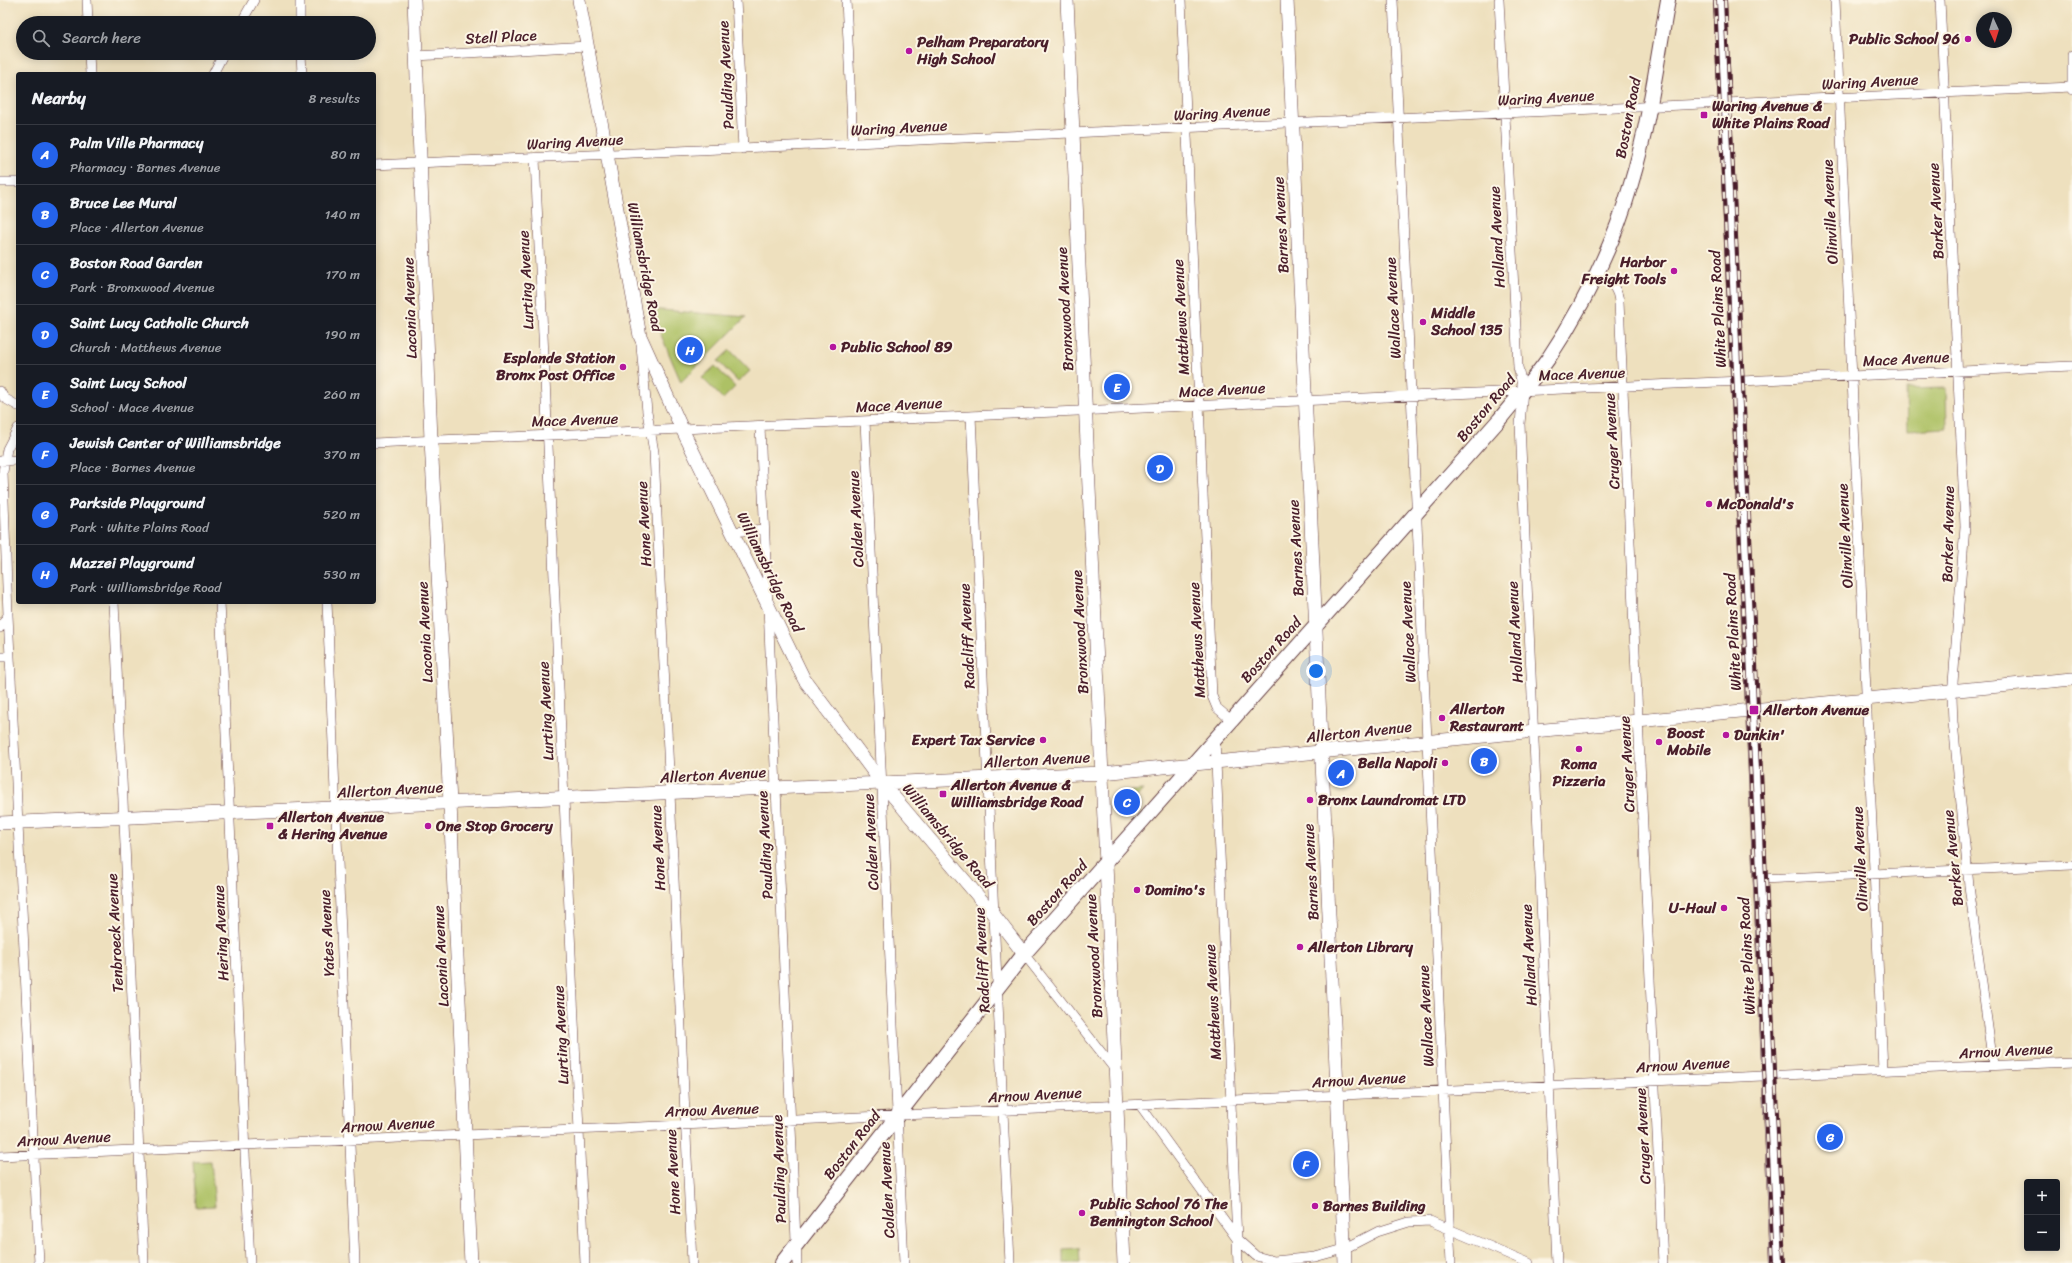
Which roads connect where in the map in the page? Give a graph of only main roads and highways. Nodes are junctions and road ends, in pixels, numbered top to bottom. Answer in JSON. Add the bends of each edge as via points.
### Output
{"nodes":[{"id":1,"x":414,"y":0,"type":"edge"},
{"id":2,"x":578,"y":0,"type":"edge"},
{"id":3,"x":1067,"y":0,"type":"edge"},
{"id":4,"x":1287,"y":0,"type":"edge"},
{"id":5,"x":1668,"y":0,"type":"edge"},
{"id":6,"x":1720,"y":0,"type":"edge"},
{"id":7,"x":1316,"y":625,"type":"junction"},
{"id":8,"x":2072,"y":679,"type":"edge"},
{"id":9,"x":1752,"y":710,"type":"junction"},
{"id":10,"x":1322,"y":752,"type":"junction"},
{"id":11,"x":1192,"y":764,"type":"junction"},
{"id":12,"x":1102,"y":772,"type":"junction"},
{"id":13,"x":882,"y":783,"type":"junction"},
{"id":14,"x":450,"y":803,"type":"junction"},
{"id":15,"x":0,"y":823,"type":"edge"},
{"id":16,"x":1106,"y":863,"type":"junction"},
{"id":17,"x":1024,"y":954,"type":"junction"},
{"id":18,"x":471,"y":1263,"type":"edge"},
{"id":19,"x":782,"y":1263,"type":"edge"},
{"id":20,"x":1124,"y":1263,"type":"edge"},
{"id":21,"x":1345,"y":1263,"type":"edge"},
{"id":22,"x":1777,"y":1263,"type":"edge"}],
"edges":[{"from":1,"to":14,"type":"main road","name":"Laconia Avenue","via":[[431,440]]},
{"from":2,"to":13,"type":"main road","name":"Williamsbridge Road","via":[[640,336],[682,429],[804,679]]},
{"from":3,"to":12,"type":"main road","name":"Bronxwood Avenue"},
{"from":4,"to":7,"type":"main road","name":"Barnes Avenue"},
{"from":5,"to":7,"type":"main road","name":"Boston Road","via":[[1632,184],[1597,274],[1566,330],[1548,359],[1523,390]]},
{"from":6,"to":9,"type":"main road","name":"White Plains Road"},
{"from":7,"to":10,"type":"main road","name":"Barnes Avenue"},
{"from":7,"to":11,"type":"main road","name":"Boston Road"},
{"from":8,"to":9,"type":"main road","name":"Allerton Avenue"},
{"from":9,"to":10,"type":"main road","name":"Allerton Avenue"},
{"from":9,"to":22,"type":"main road","name":"White Plains Road"},
{"from":10,"to":11,"type":"main road","name":"Allerton Avenue"},
{"from":10,"to":21,"type":"main road","name":"Barnes Avenue"},
{"from":11,"to":12,"type":"main road","name":"Allerton Avenue"},
{"from":11,"to":16,"type":"main road","name":"Boston Road"},
{"from":12,"to":13,"type":"main road","name":"Allerton Avenue"},
{"from":12,"to":16,"type":"main road","name":"Bronxwood Avenue"},
{"from":13,"to":14,"type":"main road","name":"Allerton Avenue"},
{"from":13,"to":17,"type":"main road","name":"Williamsbridge Road"},
{"from":14,"to":15,"type":"main road","name":"Allerton Avenue"},
{"from":14,"to":18,"type":"main road","name":"Laconia Avenue"},
{"from":16,"to":17,"type":"main road","name":"Boston Road"},
{"from":16,"to":20,"type":"main road","name":"Bronxwood Avenue"},
{"from":17,"to":19,"type":"main road","name":"Boston Road"}]}
